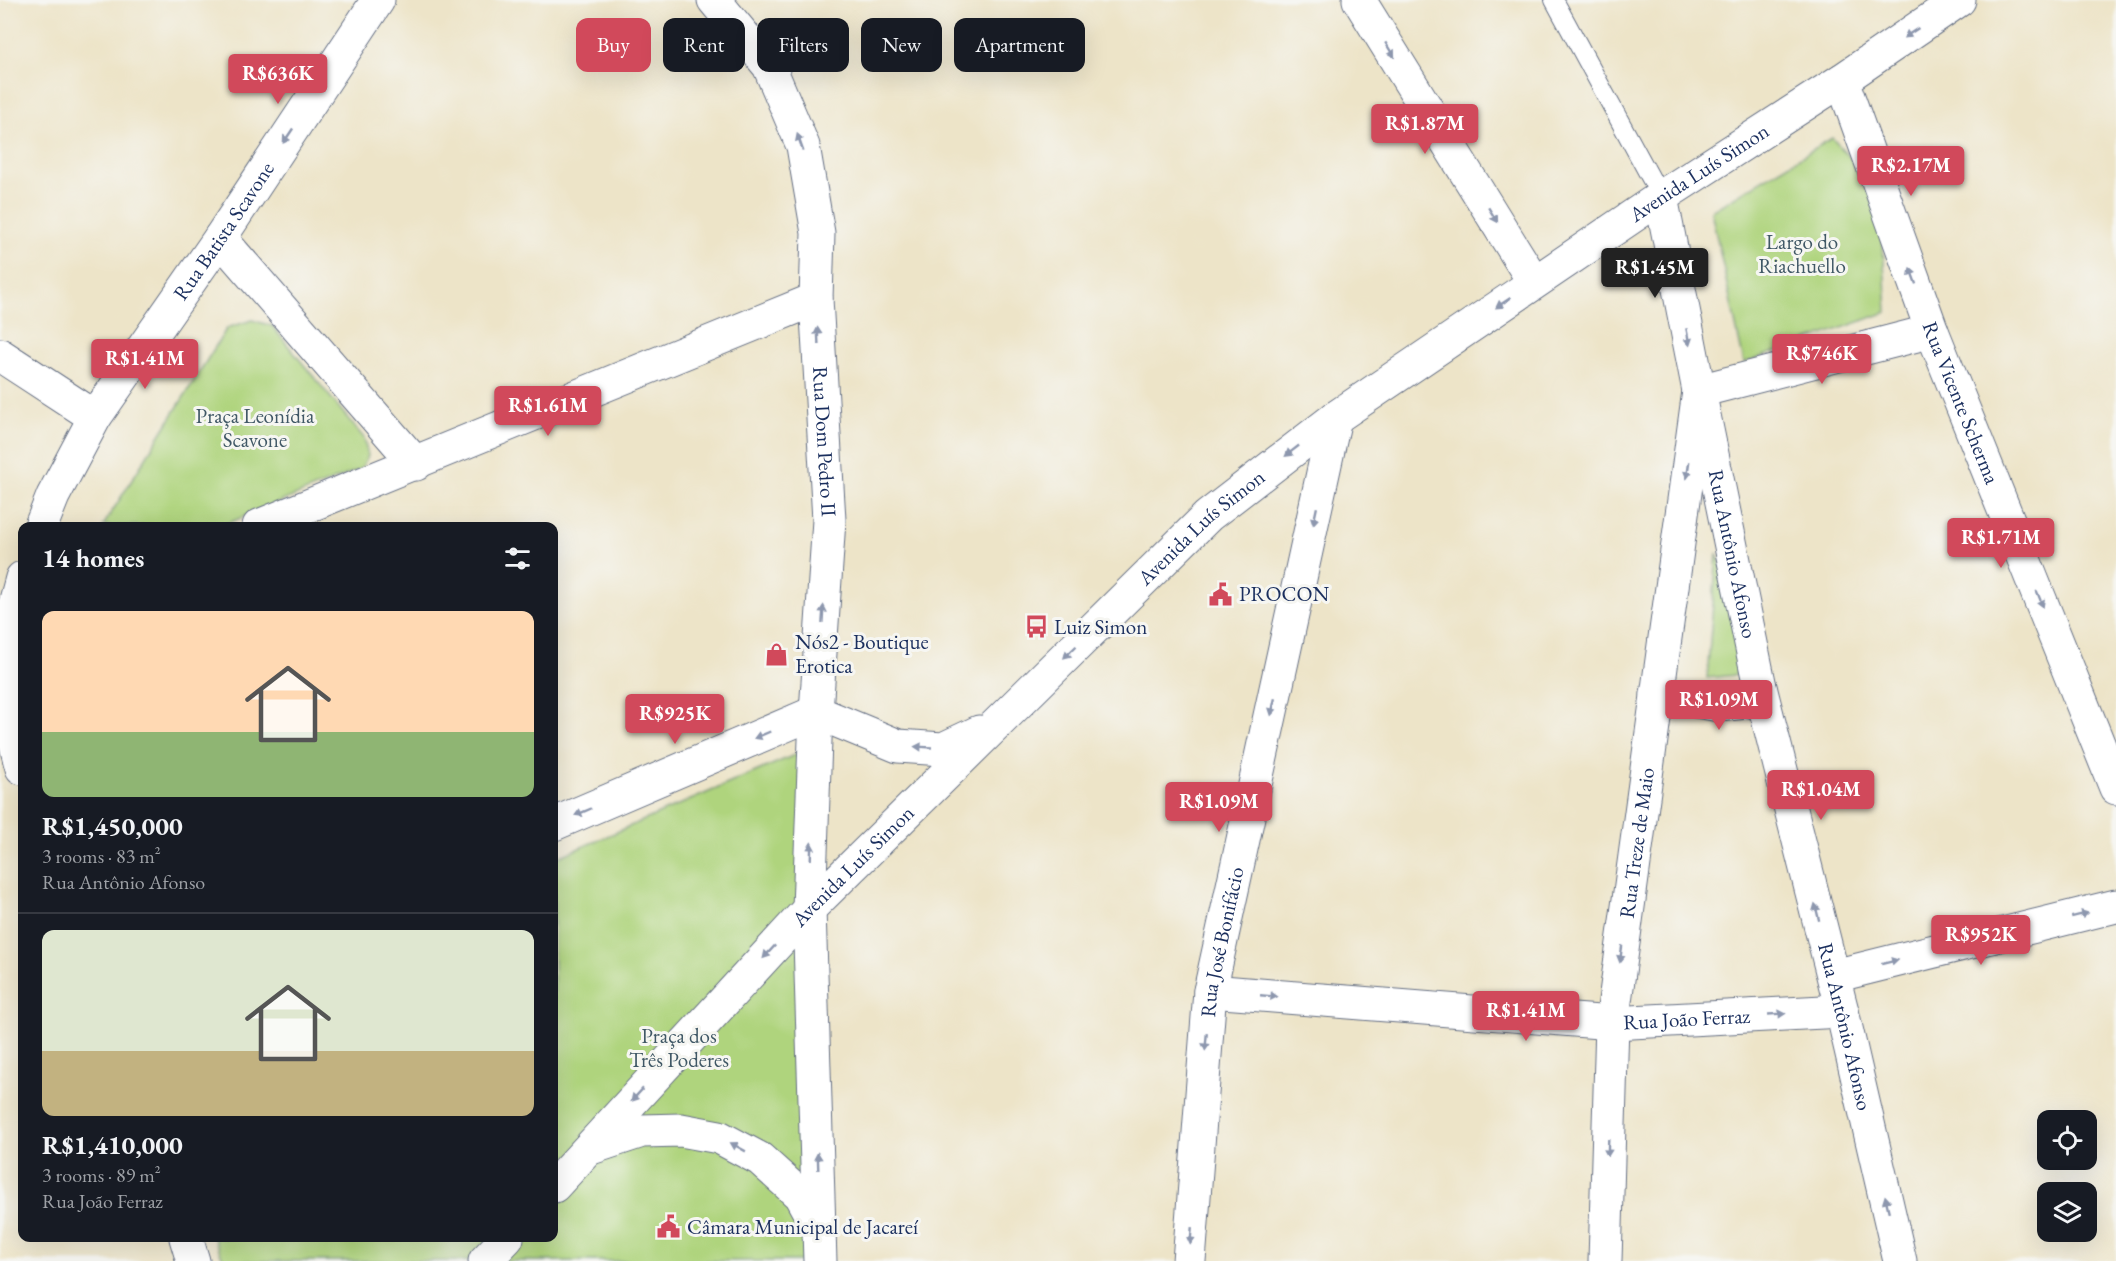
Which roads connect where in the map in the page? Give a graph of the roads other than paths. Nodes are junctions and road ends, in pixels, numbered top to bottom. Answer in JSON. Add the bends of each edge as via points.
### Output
{"nodes":[{"id":1,"x":378,"y":0,"type":"edge"},
{"id":2,"x":714,"y":0,"type":"edge"},
{"id":3,"x":1359,"y":0,"type":"edge"},
{"id":4,"x":1554,"y":0,"type":"edge"},
{"id":5,"x":1959,"y":0,"type":"edge"},
{"id":6,"x":1842,"y":80,"type":"junction"},
{"id":7,"x":1661,"y":197,"type":"junction"},
{"id":8,"x":220,"y":238,"type":"junction"},
{"id":9,"x":1534,"y":282,"type":"junction"},
{"id":10,"x":816,"y":299,"type":"junction"},
{"id":11,"x":1932,"y":331,"type":"junction"},
{"id":12,"x":0,"y":355,"type":"edge"},
{"id":13,"x":1699,"y":391,"type":"junction"},
{"id":14,"x":95,"y":417,"type":"junction"},
{"id":15,"x":1335,"y":418,"type":"junction"},
{"id":16,"x":416,"y":464,"type":"junction"},
{"id":17,"x":43,"y":522,"type":"edge"},
{"id":18,"x":269,"y":522,"type":"edge"},
{"id":19,"x":18,"y":609,"type":"edge"},
{"id":20,"x":16,"y":624,"type":"edge"},
{"id":21,"x":1760,"y":687,"type":"junction"},
{"id":22,"x":1657,"y":694,"type":"junction"},
{"id":23,"x":816,"y":712,"type":"junction"},
{"id":24,"x":997,"y":723,"type":"junction"},
{"id":25,"x":14,"y":760,"type":"edge"},
{"id":26,"x":2116,"y":788,"type":"edge"},
{"id":27,"x":558,"y":822,"type":"edge"},
{"id":28,"x":2116,"y":906,"type":"edge"},
{"id":29,"x":809,"y":909,"type":"junction"},
{"id":30,"x":1834,"y":975,"type":"junction"},
{"id":31,"x":1210,"y":991,"type":"junction"},
{"id":32,"x":1842,"y":1011,"type":"junction"},
{"id":33,"x":1612,"y":1023,"type":"junction"},
{"id":34,"x":588,"y":1149,"type":"junction"},
{"id":35,"x":558,"y":1182,"type":"edge"},
{"id":36,"x":187,"y":1242,"type":"edge"},
{"id":37,"x":503,"y":1242,"type":"edge"},
{"id":38,"x":820,"y":1247,"type":"edge"},
{"id":39,"x":193,"y":1261,"type":"edge"},
{"id":40,"x":485,"y":1261,"type":"edge"},
{"id":41,"x":1189,"y":1261,"type":"edge"},
{"id":42,"x":1605,"y":1261,"type":"edge"},
{"id":43,"x":1900,"y":1261,"type":"edge"}],
"edges":[{"from":1,"to":8,"type":"street","name":"Rua Batista Scavone","one_way":true},
{"from":10,"to":2,"type":"street","name":"Rua Dom Pedro II","one_way":true,"via":[[818,233],[803,146],[769,66]]},
{"from":3,"to":9,"type":"street","one_way":true},
{"from":4,"to":7,"type":"lane"},
{"from":5,"to":6,"type":"street","name":"Avenida Luís Simon","one_way":true},
{"from":6,"to":7,"type":"street","name":"Avenida Luís Simon"},
{"from":11,"to":6,"type":"street","name":"Rua Vicente Scherma","one_way":true},
{"from":7,"to":9,"type":"street","name":"Avenida Luís Simon"},
{"from":7,"to":13,"type":"street","name":"Rua Antônio Afonso","one_way":true},
{"from":8,"to":14,"type":"street","name":"Rua Batista Scavone"},
{"from":8,"to":16,"type":"street"},
{"from":9,"to":15,"type":"street","name":"Avenida Luís Simon","one_way":true},
{"from":10,"to":16,"type":"street"},
{"from":23,"to":10,"type":"street","name":"Rua Dom Pedro II","one_way":true,"via":[[829,520]]},
{"from":11,"to":13,"type":"street"},
{"from":11,"to":26,"type":"street","name":"Rua Vicente Scherma","one_way":true},
{"from":12,"to":14,"type":"street"},
{"from":13,"to":21,"type":"street","name":"Rua Antônio Afonso"},
{"from":13,"to":22,"type":"street","name":"Rua Treze de Maio","one_way":true},
{"from":14,"to":17,"type":"street","name":"Rua Batista Scavone"},
{"from":15,"to":24,"type":"street","name":"Avenida Luís Simon","one_way":true,"via":[[1208,516]]},
{"from":15,"to":31,"type":"street","name":"Rua José Bonifácio","one_way":true},
{"from":16,"to":18,"type":"street"},
{"from":19,"to":20,"type":"street"},
{"from":20,"to":25,"type":"street","via":[[10,694]]},
{"from":21,"to":22,"type":"street","via":[[1746,702],[1719,705]]},
{"from":30,"to":21,"type":"street","name":"Rua Antônio Afonso","one_way":true},
{"from":22,"to":33,"type":"street","name":"Rua Treze de Maio","one_way":true},
{"from":24,"to":23,"type":"street","one_way":true,"via":[[943,748],[898,746]]},
{"from":23,"to":27,"type":"street","one_way":true},
{"from":29,"to":23,"type":"street","name":"Rua Dom Pedro II","one_way":true},
{"from":24,"to":29,"type":"street","name":"Avenida Luís Simon"},
{"from":30,"to":28,"type":"street","one_way":true},
{"from":29,"to":34,"type":"street","name":"Avenida Luís Simon","one_way":true},
{"from":38,"to":29,"type":"street","name":"Rua Dom Pedro II","one_way":true},
{"from":30,"to":32,"type":"street","name":"Rua Antônio Afonso"},
{"from":31,"to":33,"type":"street","name":"Rua João Ferraz","one_way":true},
{"from":31,"to":41,"type":"street","name":"Rua José Bonifácio","one_way":true},
{"from":33,"to":32,"type":"street","name":"Rua João Ferraz","one_way":true},
{"from":43,"to":32,"type":"street","name":"Rua Antônio Afonso","one_way":true},
{"from":33,"to":42,"type":"street","name":"Rua Treze de Maio","one_way":true},
{"from":34,"to":35,"type":"street","name":"Avenida Luís Simon"},
{"from":38,"to":34,"type":"street","one_way":true,"via":[[800,1195],[760,1159],[720,1137],[681,1130],[642,1131]]},
{"from":36,"to":39,"type":"street"},
{"from":37,"to":40,"type":"street"}]}
